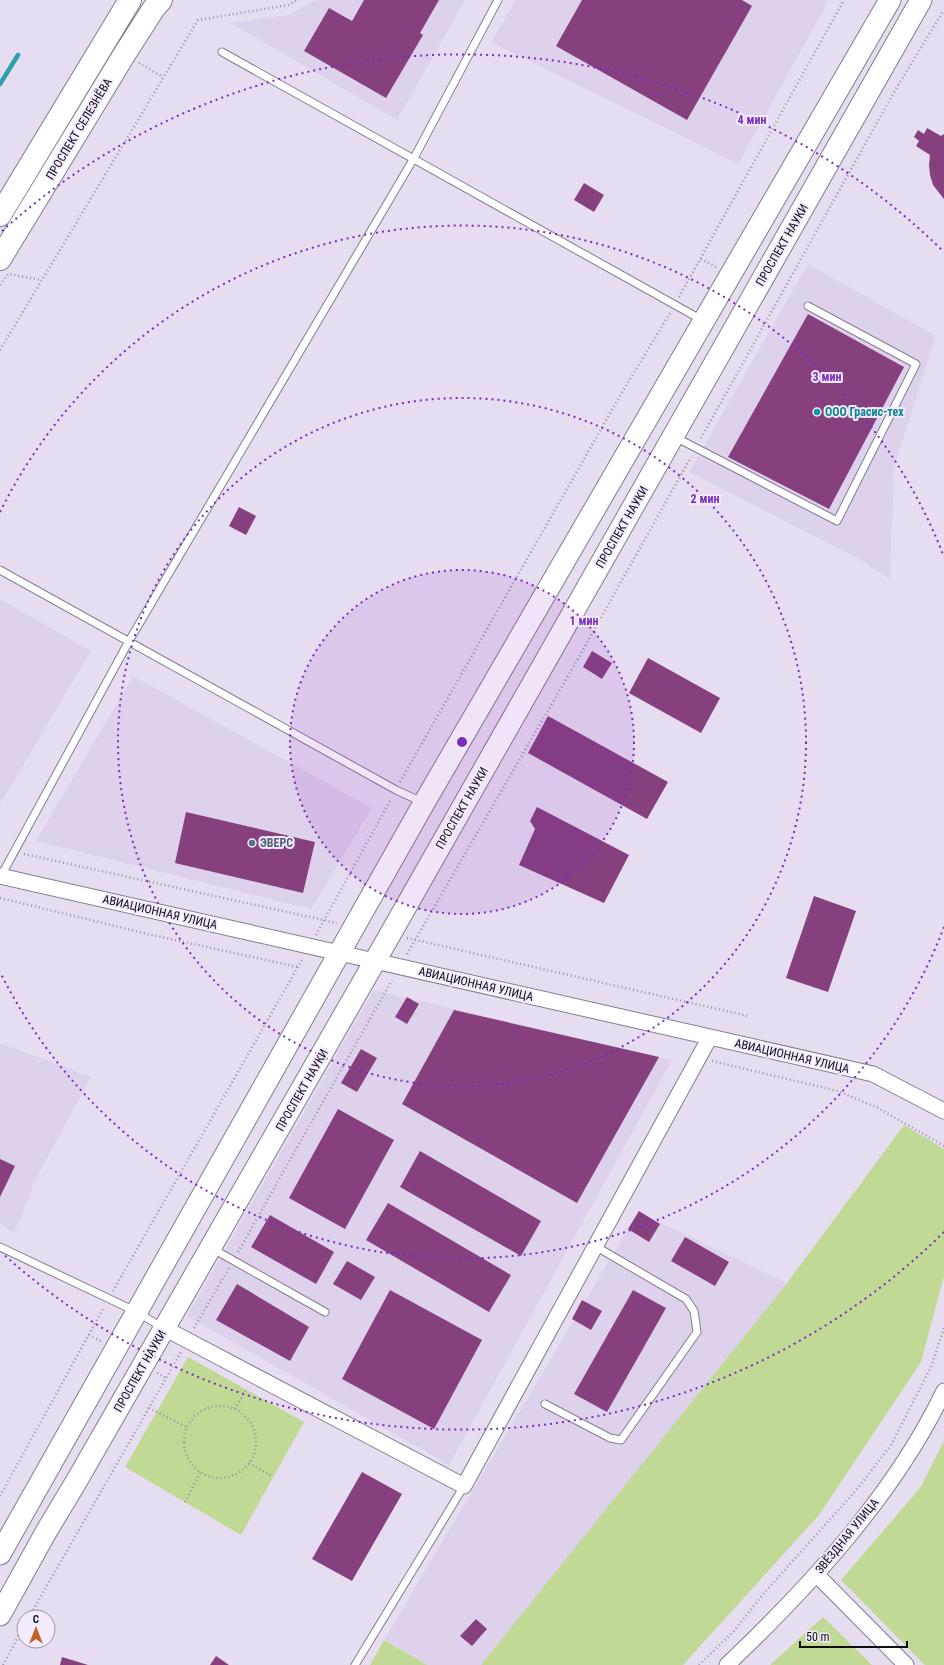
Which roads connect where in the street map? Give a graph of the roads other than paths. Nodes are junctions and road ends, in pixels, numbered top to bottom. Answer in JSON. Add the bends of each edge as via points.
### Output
{"nodes":[{"id":1,"x":130,"y":0,"type":"edge"},
{"id":2,"x":161,"y":0,"type":"edge"},
{"id":3,"x":498,"y":0,"type":"edge"},
{"id":4,"x":890,"y":0,"type":"edge"},
{"id":5,"x":921,"y":0,"type":"edge"},
{"id":6,"x":222,"y":52,"type":"dead end"},
{"id":7,"x":414,"y":158,"type":"junction"},
{"id":8,"x":0,"y":215,"type":"edge"},
{"id":9,"x":0,"y":259,"type":"edge"},
{"id":10,"x":808,"y":306,"type":"dead end"},
{"id":11,"x":705,"y":322,"type":"junction"},
{"id":12,"x":673,"y":436,"type":"junction"},
{"id":13,"x":0,"y":570,"type":"edge"},
{"id":14,"x":129,"y":641,"type":"junction"},
{"id":15,"x":424,"y":803,"type":"junction"},
{"id":16,"x":0,"y":876,"type":"edge"},
{"id":17,"x":340,"y":953,"type":"junction"},
{"id":18,"x":375,"y":961,"type":"junction"},
{"id":19,"x":710,"y":1037,"type":"junction"},
{"id":20,"x":944,"y":1111,"type":"edge"},
{"id":21,"x":595,"y":1246,"type":"junction"},
{"id":22,"x":0,"y":1247,"type":"edge"},
{"id":23,"x":211,"y":1248,"type":"junction"},
{"id":24,"x":137,"y":1312,"type":"junction"},
{"id":25,"x":325,"y":1312,"type":"dead end"},
{"id":26,"x":164,"y":1328,"type":"junction"},
{"id":27,"x":944,"y":1391,"type":"edge"},
{"id":28,"x":545,"y":1404,"type":"dead end"},
{"id":29,"x":464,"y":1486,"type":"junction"},
{"id":30,"x":0,"y":1554,"type":"edge"},
{"id":31,"x":816,"y":1574,"type":"junction"},
{"id":32,"x":0,"y":1615,"type":"edge"},
{"id":33,"x":355,"y":1665,"type":"edge"},
{"id":34,"x":727,"y":1665,"type":"edge"},
{"id":35,"x":906,"y":1665,"type":"edge"}],
"edges":[{"from":1,"to":8,"type":"main road","name":"ПРОСПЕКТ СЕЛЕЗНЁВА"},
{"from":2,"to":9,"type":"main road","name":"ПРОСПЕКТ СЕЛЕЗНЁВА","via":[[124,55]]},
{"from":3,"to":7,"type":"lane"},
{"from":4,"to":11,"type":"street"},
{"from":5,"to":12,"type":"street","name":"ПРОСПЕКТ НАУКИ"},
{"from":6,"to":7,"type":"lane"},
{"from":7,"to":11,"type":"lane"},
{"from":7,"to":14,"type":"lane"},
{"from":10,"to":12,"type":"lane","via":[[916,364],[837,521]]},
{"from":11,"to":15,"type":"street"},
{"from":12,"to":18,"type":"street","name":"ПРОСПЕКТ НАУКИ"},
{"from":13,"to":14,"type":"lane"},
{"from":14,"to":15,"type":"lane","via":[[396,790]]},
{"from":14,"to":16,"type":"lane"},
{"from":15,"to":17,"type":"street"},
{"from":16,"to":17,"type":"street","name":"АВИАЦИОННАЯ УЛИЦА"},
{"from":17,"to":18,"type":"street","name":"АВИАЦИОННАЯ УЛИЦА"},
{"from":17,"to":24,"type":"street"},
{"from":18,"to":19,"type":"street","name":"АВИАЦИОННАЯ УЛИЦА"},
{"from":18,"to":23,"type":"street","name":"ПРОСПЕКТ НАУКИ"},
{"from":19,"to":20,"type":"street","name":"АВИАЦИОННАЯ УЛИЦА","via":[[873,1074]]},
{"from":19,"to":21,"type":"street"},
{"from":21,"to":28,"type":"lane","via":[[686,1299],[694,1311],[697,1332],[621,1440],[610,1438]]},
{"from":21,"to":29,"type":"street"},
{"from":22,"to":24,"type":"lane"},
{"from":23,"to":25,"type":"lane"},
{"from":23,"to":26,"type":"street","name":"ПРОСПЕКТ НАУКИ"},
{"from":24,"to":26,"type":"lane"},
{"from":24,"to":30,"type":"street"},
{"from":26,"to":29,"type":"street"},
{"from":26,"to":32,"type":"street","name":"ПРОСПЕКТ НАУКИ"},
{"from":27,"to":31,"type":"street","name":"ЗВЁЗДНАЯ УЛИЦА","via":[[906,1459],[870,1509]]},
{"from":29,"to":33,"type":"lane"},
{"from":31,"to":34,"type":"street","name":"ЗВЁЗДНАЯ УЛИЦА"},
{"from":31,"to":35,"type":"street"}]}
